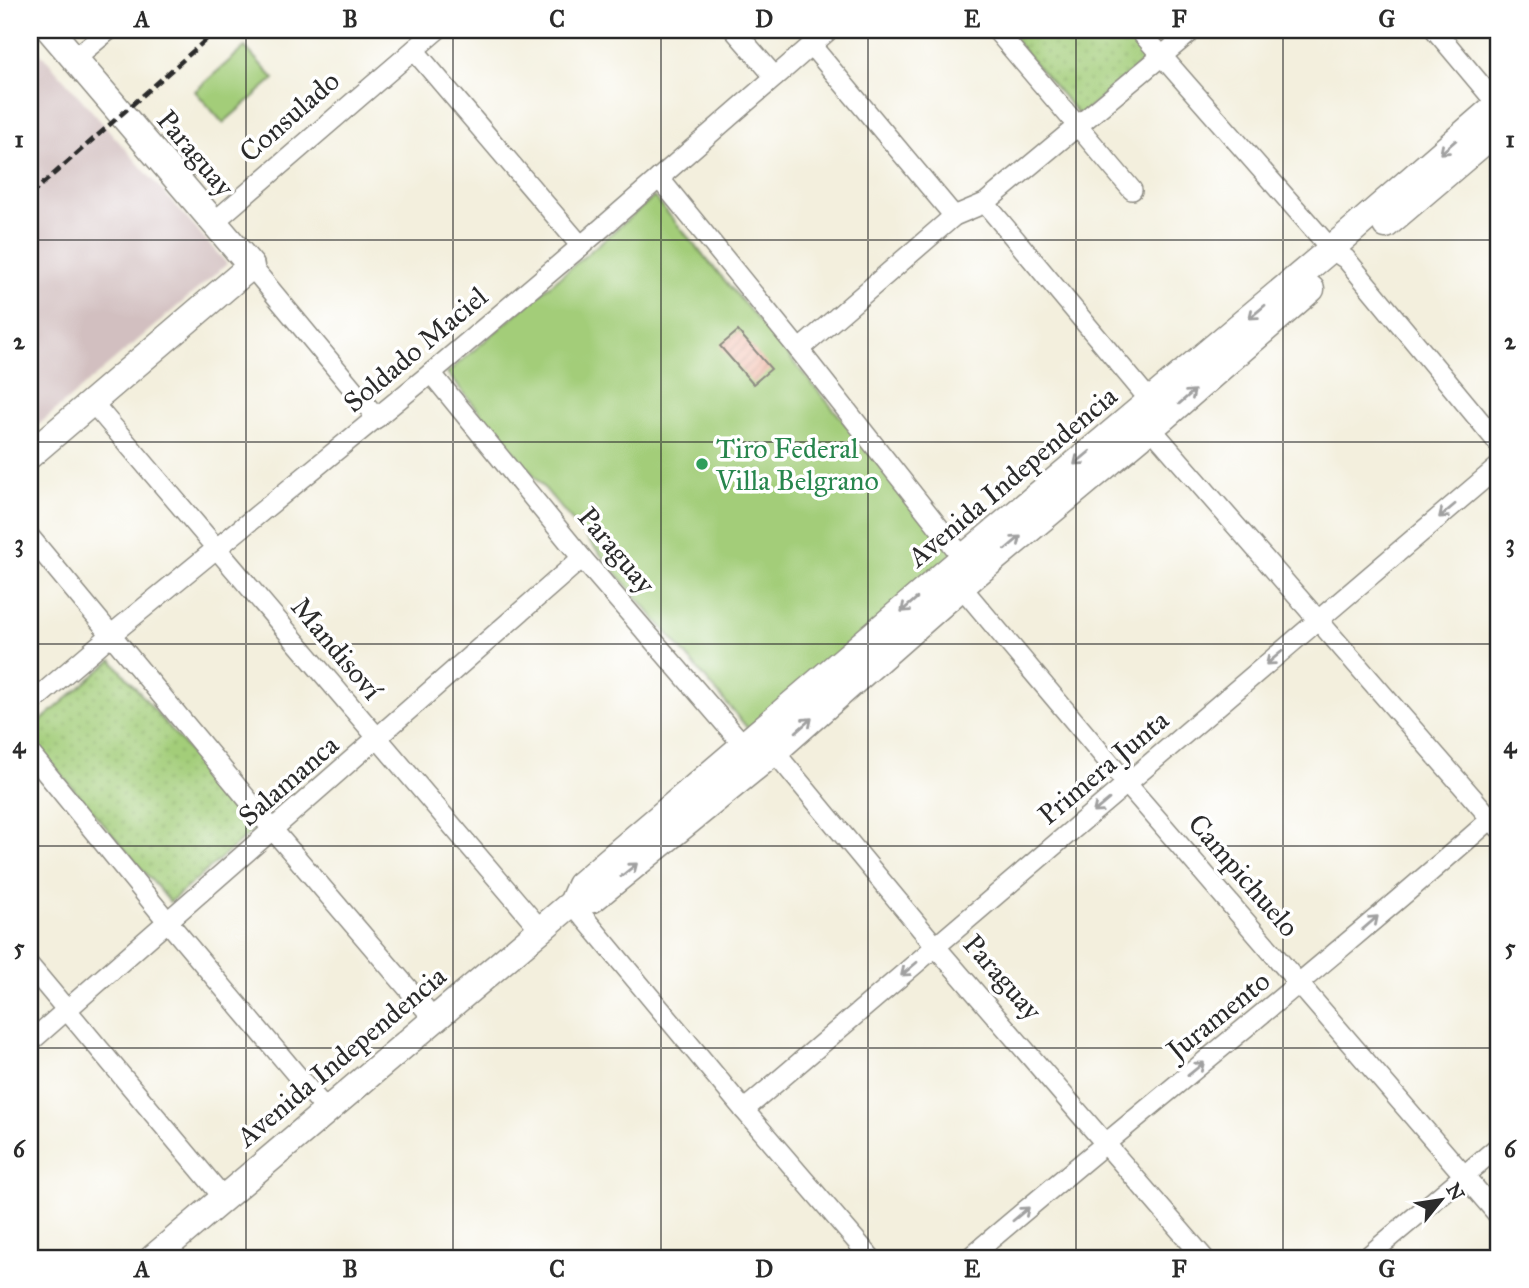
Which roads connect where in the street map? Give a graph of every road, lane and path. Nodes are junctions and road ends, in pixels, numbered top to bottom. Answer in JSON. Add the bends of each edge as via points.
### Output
{"nodes":[{"id":1,"x":50,"y":30,"type":"edge"},
{"id":2,"x":109,"y":30,"type":"edge"},
{"id":3,"x":437,"y":30,"type":"edge"},
{"id":4,"x":734,"y":30,"type":"edge"},
{"id":5,"x":829,"y":30,"type":"edge"},
{"id":6,"x":996,"y":30,"type":"edge"},
{"id":7,"x":1139,"y":30,"type":"edge"},
{"id":8,"x":1193,"y":30,"type":"edge"},
{"id":9,"x":1435,"y":30,"type":"edge"},
{"id":10,"x":811,"y":45,"type":"junction"},
{"id":11,"x":414,"y":50,"type":"junction"},
{"id":12,"x":1162,"y":56,"type":"junction"},
{"id":13,"x":74,"y":59,"type":"junction"},
{"id":14,"x":775,"y":77,"type":"junction"},
{"id":15,"x":1498,"y":112,"type":"edge"},
{"id":16,"x":1078,"y":125,"type":"junction"},
{"id":17,"x":659,"y":178,"type":"junction"},
{"id":18,"x":1132,"y":190,"type":"dead end"},
{"id":19,"x":985,"y":203,"type":"junction"},
{"id":20,"x":954,"y":216,"type":"junction"},
{"id":21,"x":214,"y":222,"type":"junction"},
{"id":22,"x":581,"y":246,"type":"junction"},
{"id":23,"x":1338,"y":254,"type":"junction"},
{"id":24,"x":251,"y":266,"type":"junction"},
{"id":25,"x":799,"y":350,"type":"junction"},
{"id":26,"x":430,"y":373,"type":"junction"},
{"id":27,"x":92,"y":402,"type":"junction"},
{"id":28,"x":1150,"y":414,"type":"junction"},
{"id":29,"x":377,"y":418,"type":"junction"},
{"id":30,"x":1499,"y":444,"type":"edge"},
{"id":31,"x":30,"y":455,"type":"edge"},
{"id":32,"x":1499,"y":467,"type":"edge"},
{"id":33,"x":30,"y":537,"type":"edge"},
{"id":34,"x":219,"y":548,"type":"junction"},
{"id":35,"x":582,"y":558,"type":"junction"},
{"id":36,"x":962,"y":572,"type":"junction"},
{"id":37,"x":1319,"y":620,"type":"junction"},
{"id":38,"x":112,"y":634,"type":"junction"},
{"id":39,"x":30,"y":704,"type":"edge"},
{"id":40,"x":377,"y":739,"type":"junction"},
{"id":41,"x":759,"y":749,"type":"junction"},
{"id":42,"x":30,"y":753,"type":"edge"},
{"id":43,"x":1127,"y":784,"type":"junction"},
{"id":44,"x":1496,"y":820,"type":"edge"},
{"id":45,"x":273,"y":830,"type":"junction"},
{"id":46,"x":572,"y":903,"type":"junction"},
{"id":47,"x":168,"y":922,"type":"junction"},
{"id":48,"x":540,"y":929,"type":"junction"},
{"id":49,"x":936,"y":947,"type":"junction"},
{"id":50,"x":30,"y":966,"type":"edge"},
{"id":51,"x":1301,"y":983,"type":"junction"},
{"id":52,"x":66,"y":1010,"type":"junction"},
{"id":53,"x":434,"y":1019,"type":"junction"},
{"id":54,"x":30,"y":1042,"type":"edge"},
{"id":55,"x":744,"y":1110,"type":"junction"},
{"id":56,"x":327,"y":1111,"type":"junction"},
{"id":57,"x":1104,"y":1143,"type":"junction"},
{"id":58,"x":1499,"y":1146,"type":"edge"},
{"id":59,"x":1464,"y":1175,"type":"junction"},
{"id":60,"x":223,"y":1197,"type":"junction"},
{"id":61,"x":1499,"y":1216,"type":"edge"},
{"id":62,"x":153,"y":1258,"type":"edge"},
{"id":63,"x":871,"y":1258,"type":"edge"},
{"id":64,"x":969,"y":1258,"type":"edge"},
{"id":65,"x":1203,"y":1258,"type":"edge"},
{"id":66,"x":1366,"y":1258,"type":"edge"}],
"edges":[{"from":1,"to":13,"type":"street","name":"Paraguay"},
{"from":2,"to":13,"type":"street"},
{"from":3,"to":11,"type":"street","name":"Consulado"},
{"from":4,"to":14,"type":"street"},
{"from":5,"to":10,"type":"street","name":"Soldado Maciel"},
{"from":6,"to":16,"type":"street"},
{"from":7,"to":12,"type":"street"},
{"from":8,"to":12,"type":"street"},
{"from":9,"to":15,"type":"street"},
{"from":10,"to":14,"type":"street","name":"Soldado Maciel"},
{"from":10,"to":20,"type":"street"},
{"from":11,"to":21,"type":"street","name":"Consulado"},
{"from":11,"to":22,"type":"street"},
{"from":12,"to":16,"type":"street"},
{"from":12,"to":23,"type":"street"},
{"from":13,"to":21,"type":"street","name":"Paraguay"},
{"from":14,"to":17,"type":"street","name":"Soldado Maciel"},
{"from":15,"to":23,"type":"street","name":"Avenida Independencia"},
{"from":16,"to":18,"type":"street"},
{"from":16,"to":19,"type":"street"},
{"from":17,"to":22,"type":"street","name":"Soldado Maciel"},
{"from":17,"to":25,"type":"street","name":"Campichuelo"},
{"from":19,"to":20,"type":"street"},
{"from":19,"to":28,"type":"street"},
{"from":20,"to":25,"type":"street"},
{"from":21,"to":24,"type":"street","name":"Paraguay"},
{"from":22,"to":26,"type":"street","name":"Soldado Maciel"},
{"from":23,"to":28,"type":"street","name":"Avenida Independencia"},
{"from":23,"to":30,"type":"street"},
{"from":24,"to":27,"type":"street"},
{"from":24,"to":29,"type":"street","name":"Paraguay"},
{"from":25,"to":36,"type":"street","name":"Campichuelo"},
{"from":26,"to":29,"type":"street","name":"Soldado Maciel"},
{"from":26,"to":35,"type":"street","name":"Paraguay"},
{"from":27,"to":31,"type":"street"},
{"from":27,"to":34,"type":"street","name":"Mandisoví"},
{"from":28,"to":36,"type":"street","name":"Avenida Independencia"},
{"from":28,"to":37,"type":"street"},
{"from":29,"to":34,"type":"street","name":"Soldado Maciel"},
{"from":32,"to":37,"type":"street","name":"Primera Junta","one_way":true},
{"from":33,"to":38,"type":"street"},
{"from":34,"to":38,"type":"street","name":"Soldado Maciel"},
{"from":34,"to":40,"type":"street","name":"Mandisoví"},
{"from":35,"to":40,"type":"street","name":"Salamanca"},
{"from":35,"to":41,"type":"street","name":"Paraguay"},
{"from":36,"to":41,"type":"street","name":"Avenida Independencia"},
{"from":36,"to":43,"type":"street","name":"Campichuelo"},
{"from":37,"to":43,"type":"street","name":"Primera Junta","one_way":true},
{"from":37,"to":44,"type":"street"},
{"from":38,"to":39,"type":"street","name":"Soldado Maciel"},
{"from":38,"to":45,"type":"street"},
{"from":40,"to":45,"type":"street","name":"Salamanca"},
{"from":40,"to":48,"type":"street","name":"Mandisoví"},
{"from":41,"to":46,"type":"street","name":"Avenida Independencia","via":[[580,885]]},
{"from":41,"to":49,"type":"street","name":"Paraguay"},
{"from":42,"to":47,"type":"street"},
{"from":43,"to":49,"type":"street","name":"Primera Junta","one_way":true},
{"from":43,"to":51,"type":"street","name":"Campichuelo"},
{"from":51,"to":44,"type":"street","name":"Juramento","one_way":true},
{"from":45,"to":47,"type":"street","name":"Salamanca"},
{"from":45,"to":53,"type":"street"},
{"from":46,"to":48,"type":"street","name":"Avenida Independencia"},
{"from":46,"to":55,"type":"street"},
{"from":47,"to":52,"type":"street","name":"Salamanca"},
{"from":47,"to":56,"type":"street"},
{"from":48,"to":53,"type":"street","name":"Avenida Independencia"},
{"from":49,"to":55,"type":"street","name":"Primera Junta","one_way":true},
{"from":49,"to":57,"type":"street","name":"Paraguay"},
{"from":50,"to":52,"type":"street"},
{"from":57,"to":51,"type":"street","name":"Juramento","one_way":true},
{"from":51,"to":59,"type":"street","name":"Campichuelo"},
{"from":52,"to":54,"type":"street","name":"Salamanca"},
{"from":52,"to":60,"type":"street"},
{"from":53,"to":56,"type":"street","name":"Avenida Independencia"},
{"from":55,"to":63,"type":"street"},
{"from":56,"to":60,"type":"street","name":"Avenida Independencia"},
{"from":64,"to":57,"type":"street","name":"Juramento","one_way":true},
{"from":57,"to":65,"type":"street","name":"Paraguay"},
{"from":58,"to":59,"type":"street"},
{"from":59,"to":61,"type":"street","name":"Campichuelo"},
{"from":59,"to":66,"type":"street"},
{"from":60,"to":62,"type":"street","name":"Avenida Independencia"}]}
